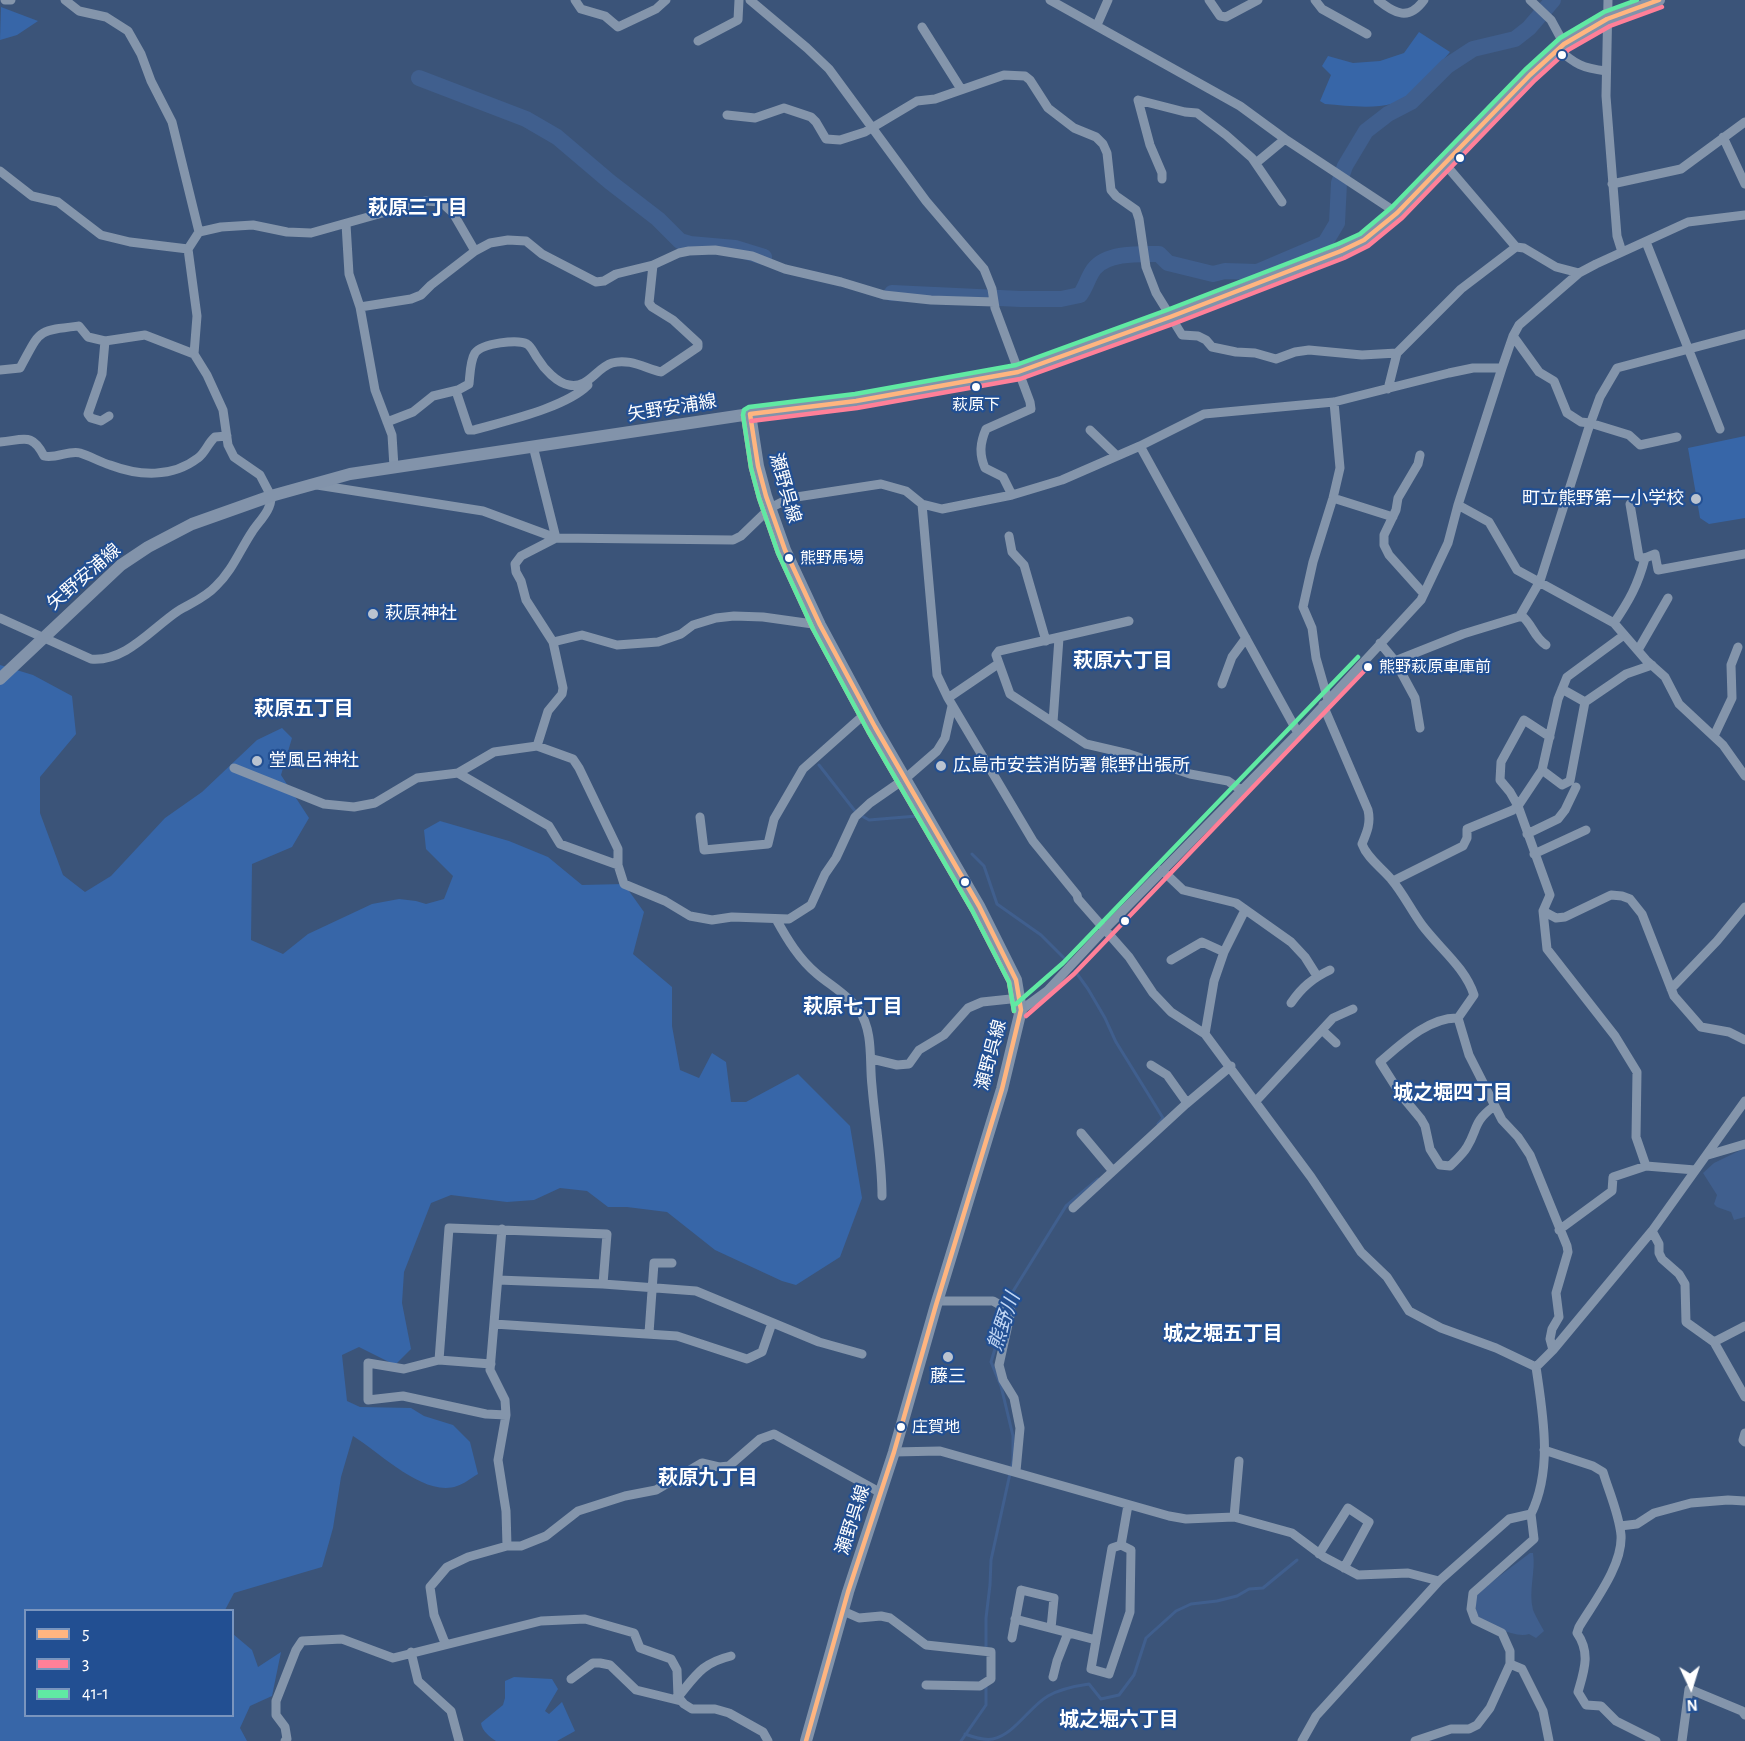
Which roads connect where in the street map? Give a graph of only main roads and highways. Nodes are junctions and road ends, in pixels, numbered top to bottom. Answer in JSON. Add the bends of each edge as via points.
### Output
{"nodes":[{"id":1,"x":1659,"y":0,"type":"edge"},
{"id":2,"x":750,"y":414,"type":"junction"},
{"id":3,"x":0,"y":679,"type":"edge"},
{"id":4,"x":806,"y":1741,"type":"edge"}],
"edges":[{"from":1,"to":2,"type":"main road","name":"矢野安浦線","via":[[1607,19],[1561,46],[1397,213],[1364,240],[1341,251],[1018,372],[856,401]]},
{"from":2,"to":3,"type":"main road","name":"矢野安浦線","via":[[350,474],[271,496],[192,524],[148,547],[122,565]]},
{"from":2,"to":4,"type":"main road","name":"瀬野呉線","via":[[758,466],[785,550],[867,712],[979,906],[1016,980],[1020,1004],[1002,1089]]}]}
